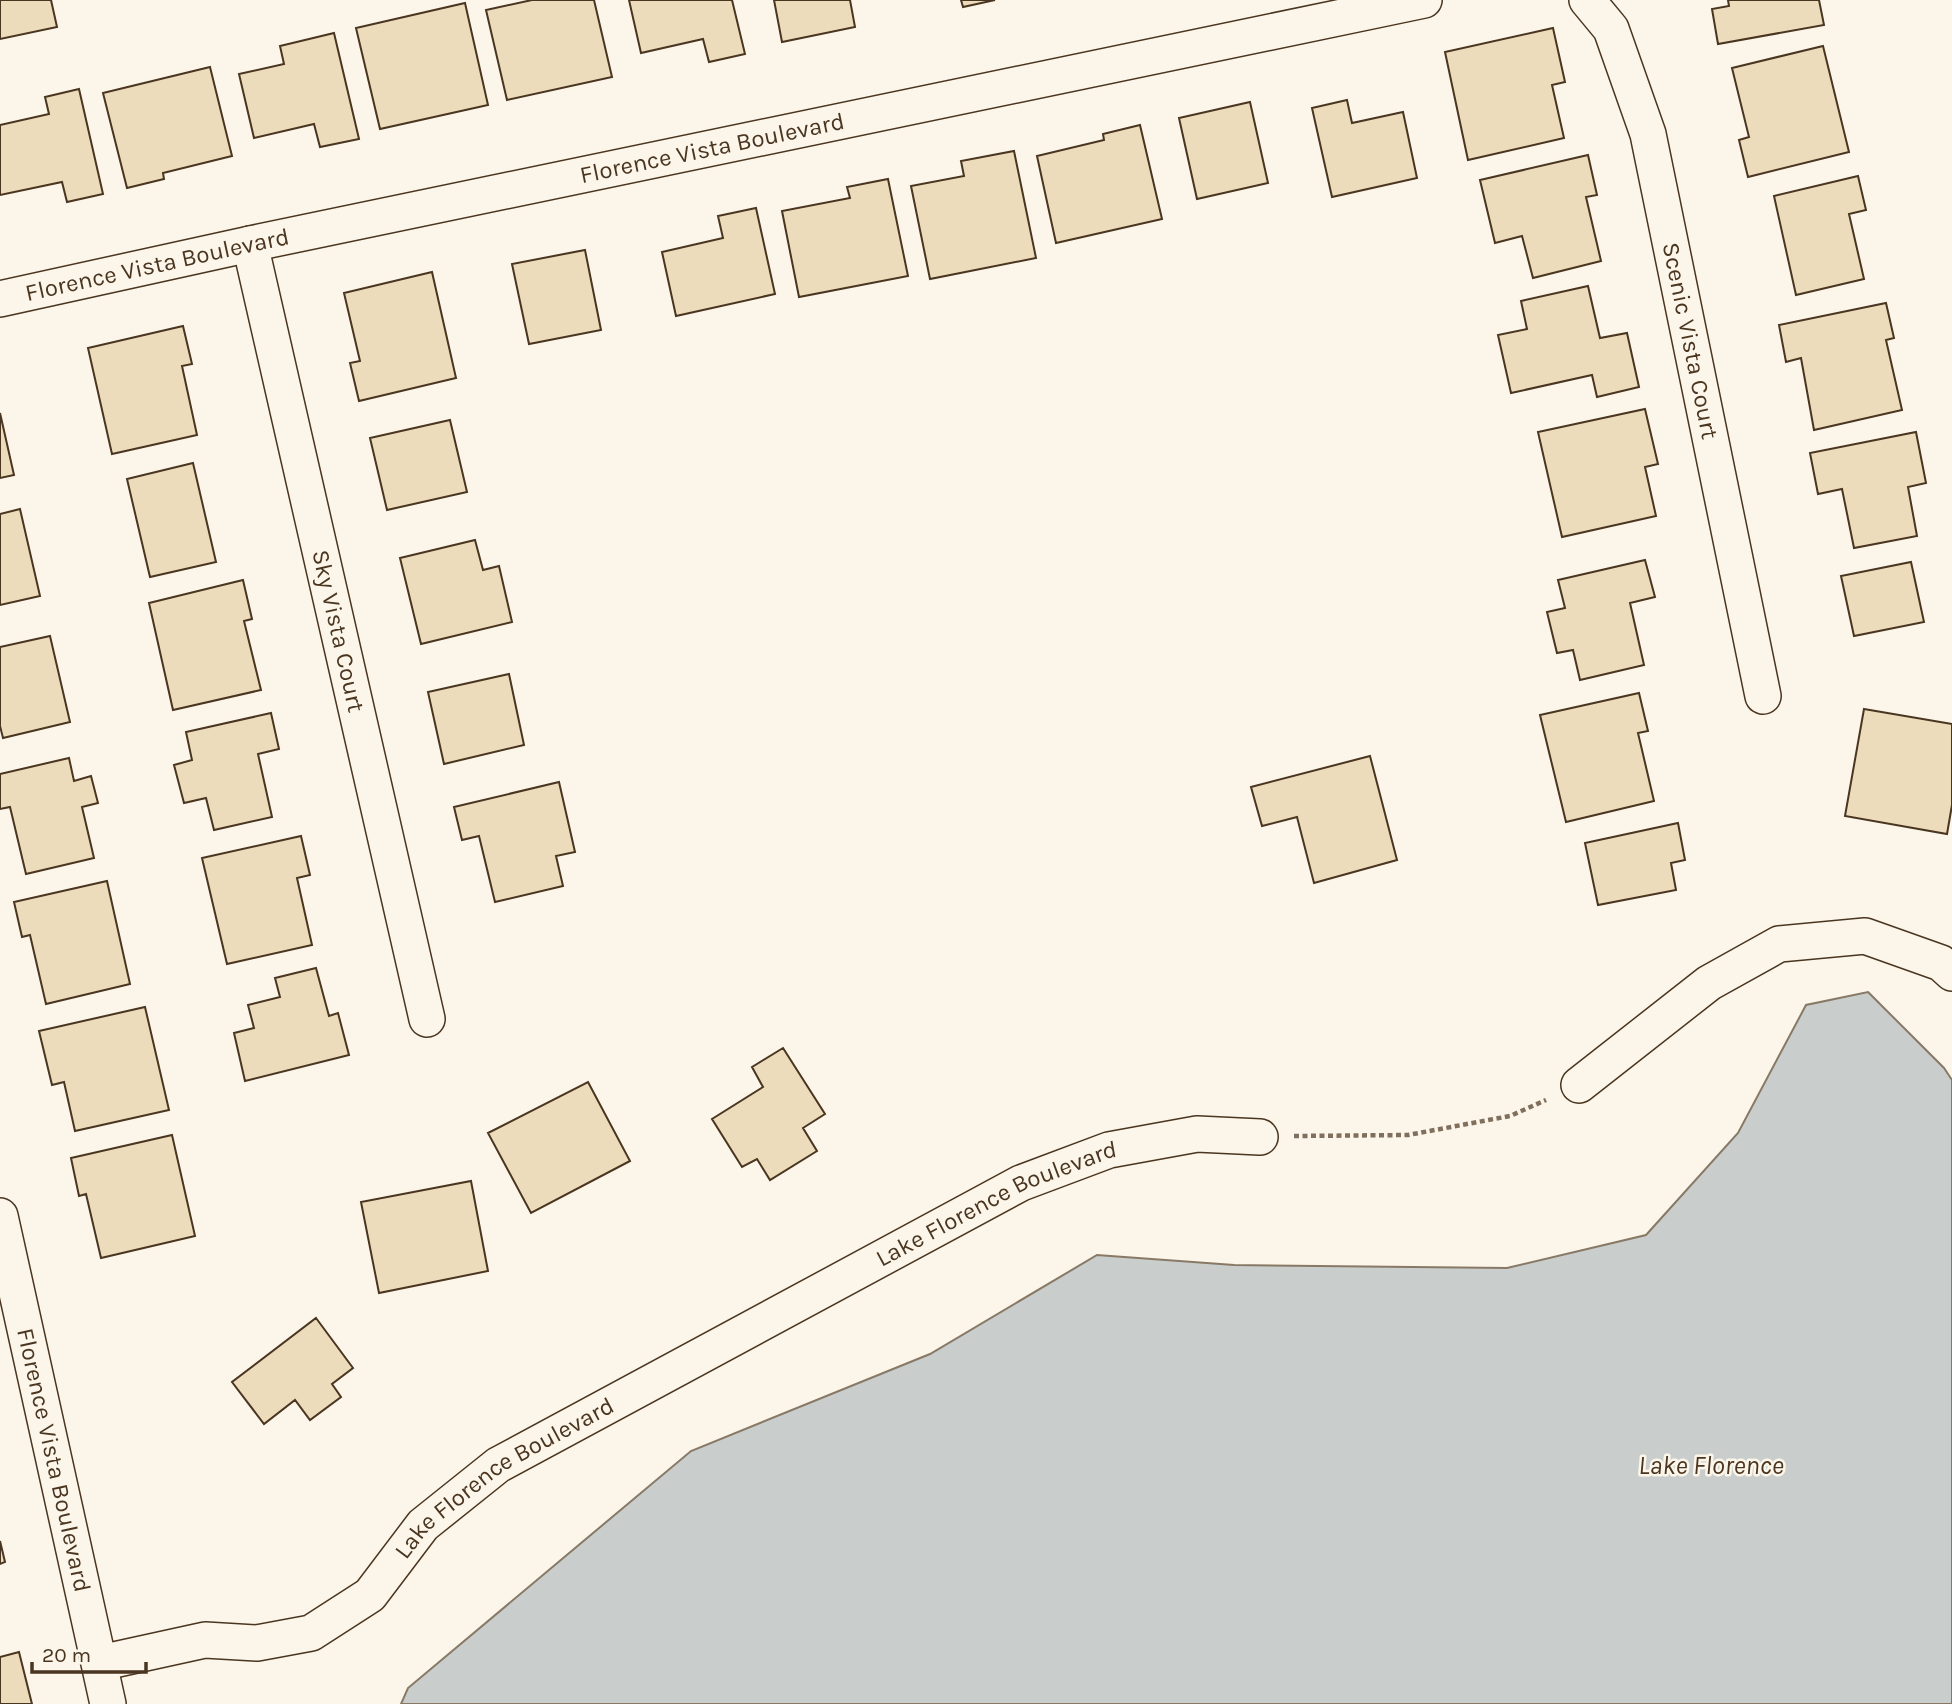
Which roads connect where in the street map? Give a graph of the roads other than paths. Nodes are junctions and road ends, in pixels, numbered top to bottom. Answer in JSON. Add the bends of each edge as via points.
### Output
{"nodes":[{"id":1,"x":1424,"y":0,"type":"edge"},
{"id":2,"x":1587,"y":0,"type":"edge"},
{"id":3,"x":250,"y":244,"type":"junction"},
{"id":4,"x":0,"y":299,"type":"edge"},
{"id":5,"x":1762,"y":695,"type":"dead end"},
{"id":6,"x":1952,"y":973,"type":"edge"},
{"id":7,"x":427,"y":1019,"type":"dead end"},
{"id":8,"x":1579,"y":1085,"type":"road end"},
{"id":9,"x":1260,"y":1137,"type":"road end"},
{"id":10,"x":0,"y":1216,"type":"edge"},
{"id":11,"x":100,"y":1663,"type":"junction"},
{"id":12,"x":108,"y":1704,"type":"edge"}],
"edges":[{"from":1,"to":3,"type":"street","name":"Florence Vista Boulevard"},
{"from":2,"to":5,"type":"street","name":"Scenic Vista Court","via":[[1611,29],[1648,134]]},
{"from":3,"to":4,"type":"street","name":"Florence Vista Boulevard"},
{"from":3,"to":7,"type":"street","name":"Sky Vista Court"},
{"from":6,"to":8,"type":"street","via":[[1941,962],[1865,936],[1779,944],[1709,983]]},
{"from":9,"to":11,"type":"street","name":"Lake Florence Boulevard","via":[[1197,1134],[1109,1150],[1021,1183],[498,1465],[423,1525],[370,1595],[311,1633],[257,1643],[205,1640]]},
{"from":10,"to":11,"type":"street","name":"Florence Vista Boulevard"},
{"from":11,"to":12,"type":"street","name":"Florence Vista Boulevard"}]}
